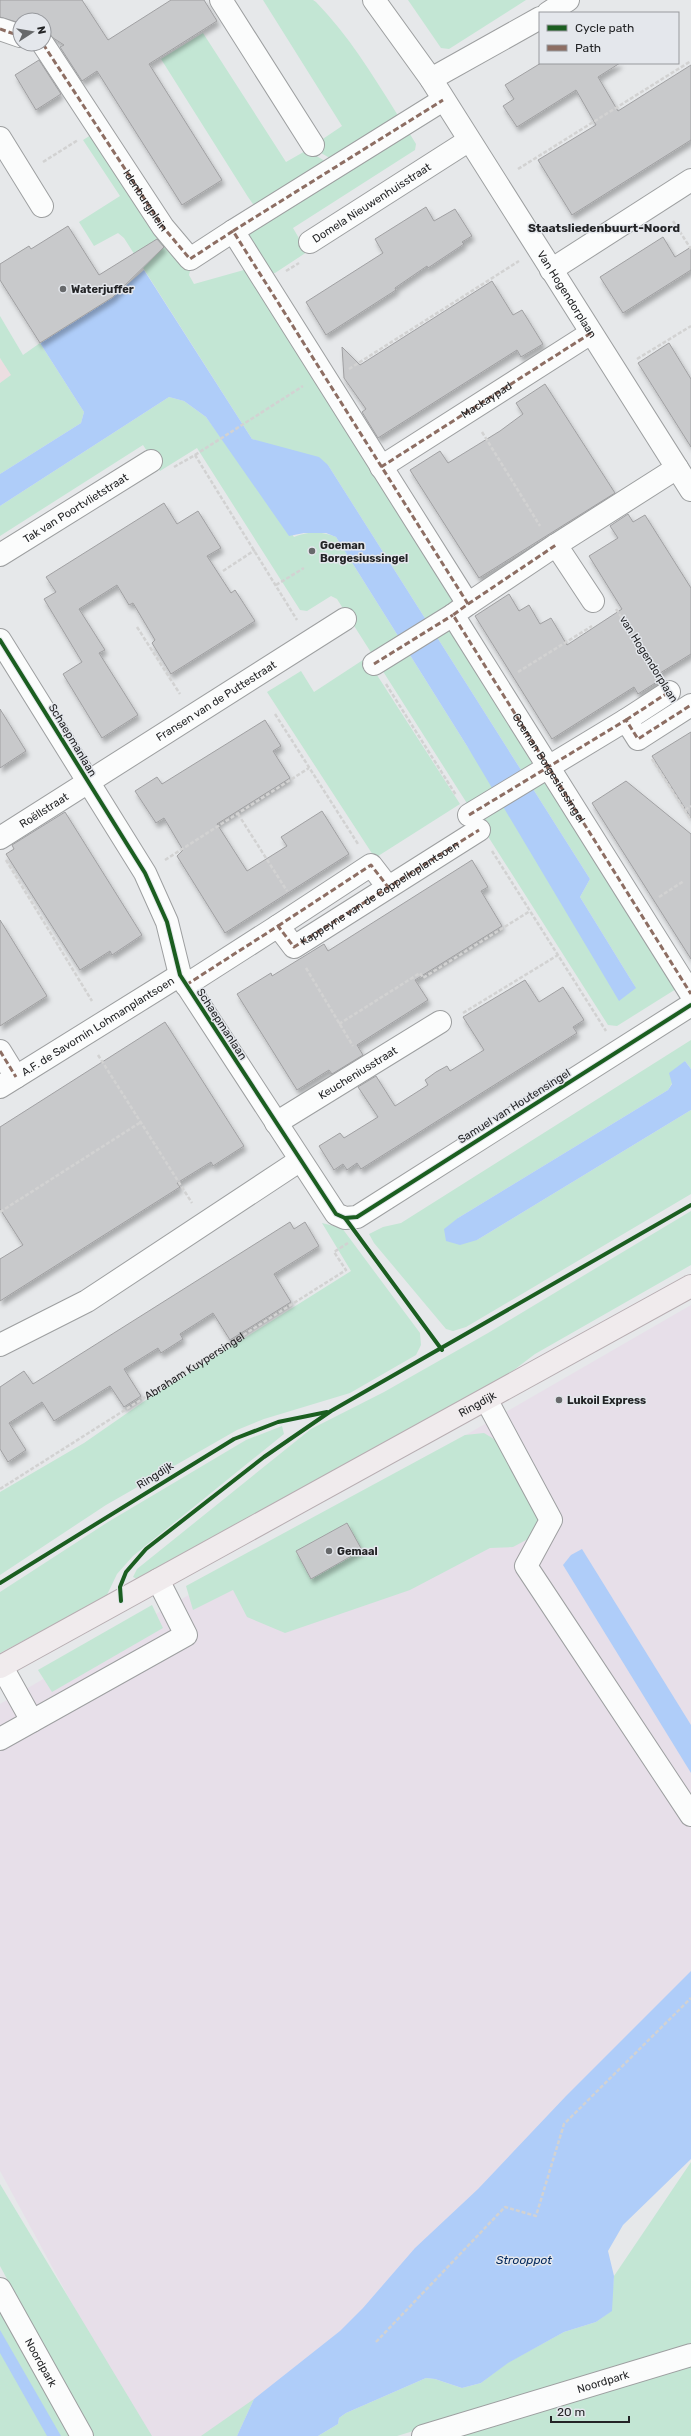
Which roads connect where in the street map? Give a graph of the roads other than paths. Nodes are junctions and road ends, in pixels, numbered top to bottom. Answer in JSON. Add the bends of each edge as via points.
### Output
{"nodes":[{"id":1,"x":221,"y":0,"type":"edge"},
{"id":2,"x":374,"y":0,"type":"edge"},
{"id":3,"x":539,"y":16,"type":"edge"},
{"id":4,"x":0,"y":29,"type":"edge"},
{"id":5,"x":12,"y":33,"type":"edge"},
{"id":6,"x":48,"y":52,"type":"edge"},
{"id":7,"x":431,"y":79,"type":"junction"},
{"id":8,"x":443,"y":100,"type":"junction"},
{"id":9,"x":0,"y":138,"type":"edge"},
{"id":10,"x":468,"y":141,"type":"junction"},
{"id":11,"x":313,"y":145,"type":"dead end"},
{"id":12,"x":691,"y":180,"type":"edge"},
{"id":13,"x":42,"y":206,"type":"dead end"},
{"id":14,"x":233,"y":231,"type":"junction"},
{"id":15,"x":310,"y":242,"type":"road end"},
{"id":16,"x":551,"y":270,"type":"junction"},
{"id":17,"x":591,"y":333,"type":"junction"},
{"id":18,"x":151,"y":461,"type":"road end"},
{"id":19,"x":382,"y":467,"type":"junction"},
{"id":20,"x":677,"y":468,"type":"junction"},
{"id":21,"x":691,"y":490,"type":"edge"},
{"id":22,"x":554,"y":546,"type":"junction"},
{"id":23,"x":0,"y":555,"type":"edge"},
{"id":24,"x":598,"y":603,"type":"road end"},
{"id":25,"x":461,"y":609,"type":"junction"},
{"id":26,"x":345,"y":619,"type":"dead end"},
{"id":27,"x":2,"y":648,"type":"edge"},
{"id":28,"x":374,"y":664,"type":"road end"},
{"id":29,"x":669,"y":692,"type":"road end"},
{"id":30,"x":691,"y":705,"type":"edge"},
{"id":31,"x":626,"y":720,"type":"junction"},
{"id":32,"x":549,"y":765,"type":"junction"},
{"id":33,"x":88,"y":782,"type":"junction"},
{"id":34,"x":2,"y":848,"type":"edge"},
{"id":35,"x":388,"y":887,"type":"junction"},
{"id":36,"x":278,"y":926,"type":"junction"},
{"id":37,"x":183,"y":980,"type":"junction"},
{"id":38,"x":691,"y":994,"type":"edge"},
{"id":39,"x":691,"y":1006,"type":"edge"},
{"id":40,"x":440,"y":1022,"type":"road end"},
{"id":41,"x":0,"y":1051,"type":"edge"},
{"id":42,"x":8,"y":1082,"type":"edge"},
{"id":43,"x":276,"y":1123,"type":"junction"},
{"id":44,"x":300,"y":1161,"type":"junction"},
{"id":45,"x":345,"y":1218,"type":"joint"},
{"id":46,"x":691,"y":1286,"type":"edge"},
{"id":47,"x":0,"y":1345,"type":"edge"},
{"id":48,"x":487,"y":1401,"type":"junction"},
{"id":49,"x":158,"y":1580,"type":"junction"},
{"id":50,"x":1,"y":1667,"type":"edge"},
{"id":51,"x":32,"y":1721,"type":"junction"},
{"id":52,"x":0,"y":1739,"type":"edge"},
{"id":53,"x":691,"y":1815,"type":"edge"},
{"id":54,"x":0,"y":2289,"type":"edge"},
{"id":55,"x":691,"y":2355,"type":"edge"},
{"id":56,"x":82,"y":2436,"type":"edge"},
{"id":57,"x":423,"y":2436,"type":"edge"}],
"edges":[{"from":1,"to":11,"type":"street"},
{"from":2,"to":7,"type":"street","name":"Van Hogendorplaan"},
{"from":3,"to":7,"type":"street"},
{"from":4,"to":5,"type":"street"},
{"from":6,"to":14,"type":"street","name":"Idenburgplein","via":[[163,228],[190,259]]},
{"from":7,"to":8,"type":"street","name":"Van Hogendorplaan"},
{"from":8,"to":10,"type":"street","name":"Van Hogendorplaan"},
{"from":8,"to":14,"type":"street"},
{"from":9,"to":13,"type":"street"},
{"from":10,"to":15,"type":"street","name":"Domela Nieuwenhuisstraat"},
{"from":10,"to":16,"type":"street","name":"Van Hogendorplaan"},
{"from":12,"to":16,"type":"street"},
{"from":14,"to":19,"type":"street","name":"Goeman Borgesiussingel"},
{"from":16,"to":17,"type":"street","name":"Van Hogendorplaan"},
{"from":17,"to":19,"type":"street","name":"Mackaypad"},
{"from":17,"to":20,"type":"street","name":"Van Hogendorplaan"},
{"from":18,"to":23,"type":"street","name":"Tak van Poortvlietstraat"},
{"from":19,"to":25,"type":"street","name":"Goeman Borgesiussingel"},
{"from":20,"to":21,"type":"street","name":"Van Hogendorplaan"},
{"from":20,"to":22,"type":"street"},
{"from":22,"to":24,"type":"street"},
{"from":22,"to":25,"type":"street"},
{"from":25,"to":28,"type":"street"},
{"from":25,"to":32,"type":"street","name":"Goeman Borgesiussingel","via":[[498,685]]},
{"from":26,"to":33,"type":"street","name":"Fransen van de Puttestraat"},
{"from":27,"to":33,"type":"street","name":"Schaepmanlaan"},
{"from":29,"to":31,"type":"street","name":"Kappeyne van de Coppelloplantsoen"},
{"from":30,"to":31,"type":"street","via":[[638,739]]},
{"from":31,"to":32,"type":"street","name":"Kappeyne van de Coppelloplantsoen"},
{"from":32,"to":35,"type":"street","name":"Kappeyne van de Coppelloplantsoen"},
{"from":32,"to":38,"type":"street","name":"Goeman Borgesiussingel"},
{"from":33,"to":34,"type":"street","name":"Roëllstraat"},
{"from":33,"to":37,"type":"street","name":"Schaepmanlaan","via":[[144,873],[167,922]]},
{"from":35,"to":36,"type":"street","name":"Kappeyne van de Coppelloplantsoen","via":[[294,947]]},
{"from":35,"to":36,"type":"street","via":[[372,865]]},
{"from":36,"to":37,"type":"street"},
{"from":37,"to":42,"type":"street","name":"A.F. de Savornin Lohmanplantsoen","via":[[105,1022]]},
{"from":37,"to":43,"type":"street","name":"Schaepmanlaan"},
{"from":39,"to":45,"type":"street","name":"Samuel van Houtensingel","via":[[357,1217]]},
{"from":40,"to":43,"type":"street","name":"Keucheniusstraat"},
{"from":41,"to":42,"type":"street","name":"A.F. de Savornin Lohmanplantsoen"},
{"from":43,"to":44,"type":"street","name":"Schaepmanlaan"},
{"from":44,"to":45,"type":"street","name":"Schaepmanlaan","via":[[336,1214]]},
{"from":44,"to":47,"type":"street","via":[[87,1301]]},
{"from":46,"to":48,"type":"main road","name":"Ringdijk"},
{"from":48,"to":49,"type":"main road","name":"Ringdijk"},
{"from":48,"to":53,"type":"street","via":[[551,1520],[526,1566]]},
{"from":49,"to":50,"type":"main road","name":"Ringdijk"},
{"from":49,"to":51,"type":"street","via":[[186,1635]]},
{"from":50,"to":51,"type":"street"},
{"from":51,"to":52,"type":"street"},
{"from":54,"to":56,"type":"street","name":"Noordpark"},
{"from":55,"to":57,"type":"street","name":"Noordpark"}]}
